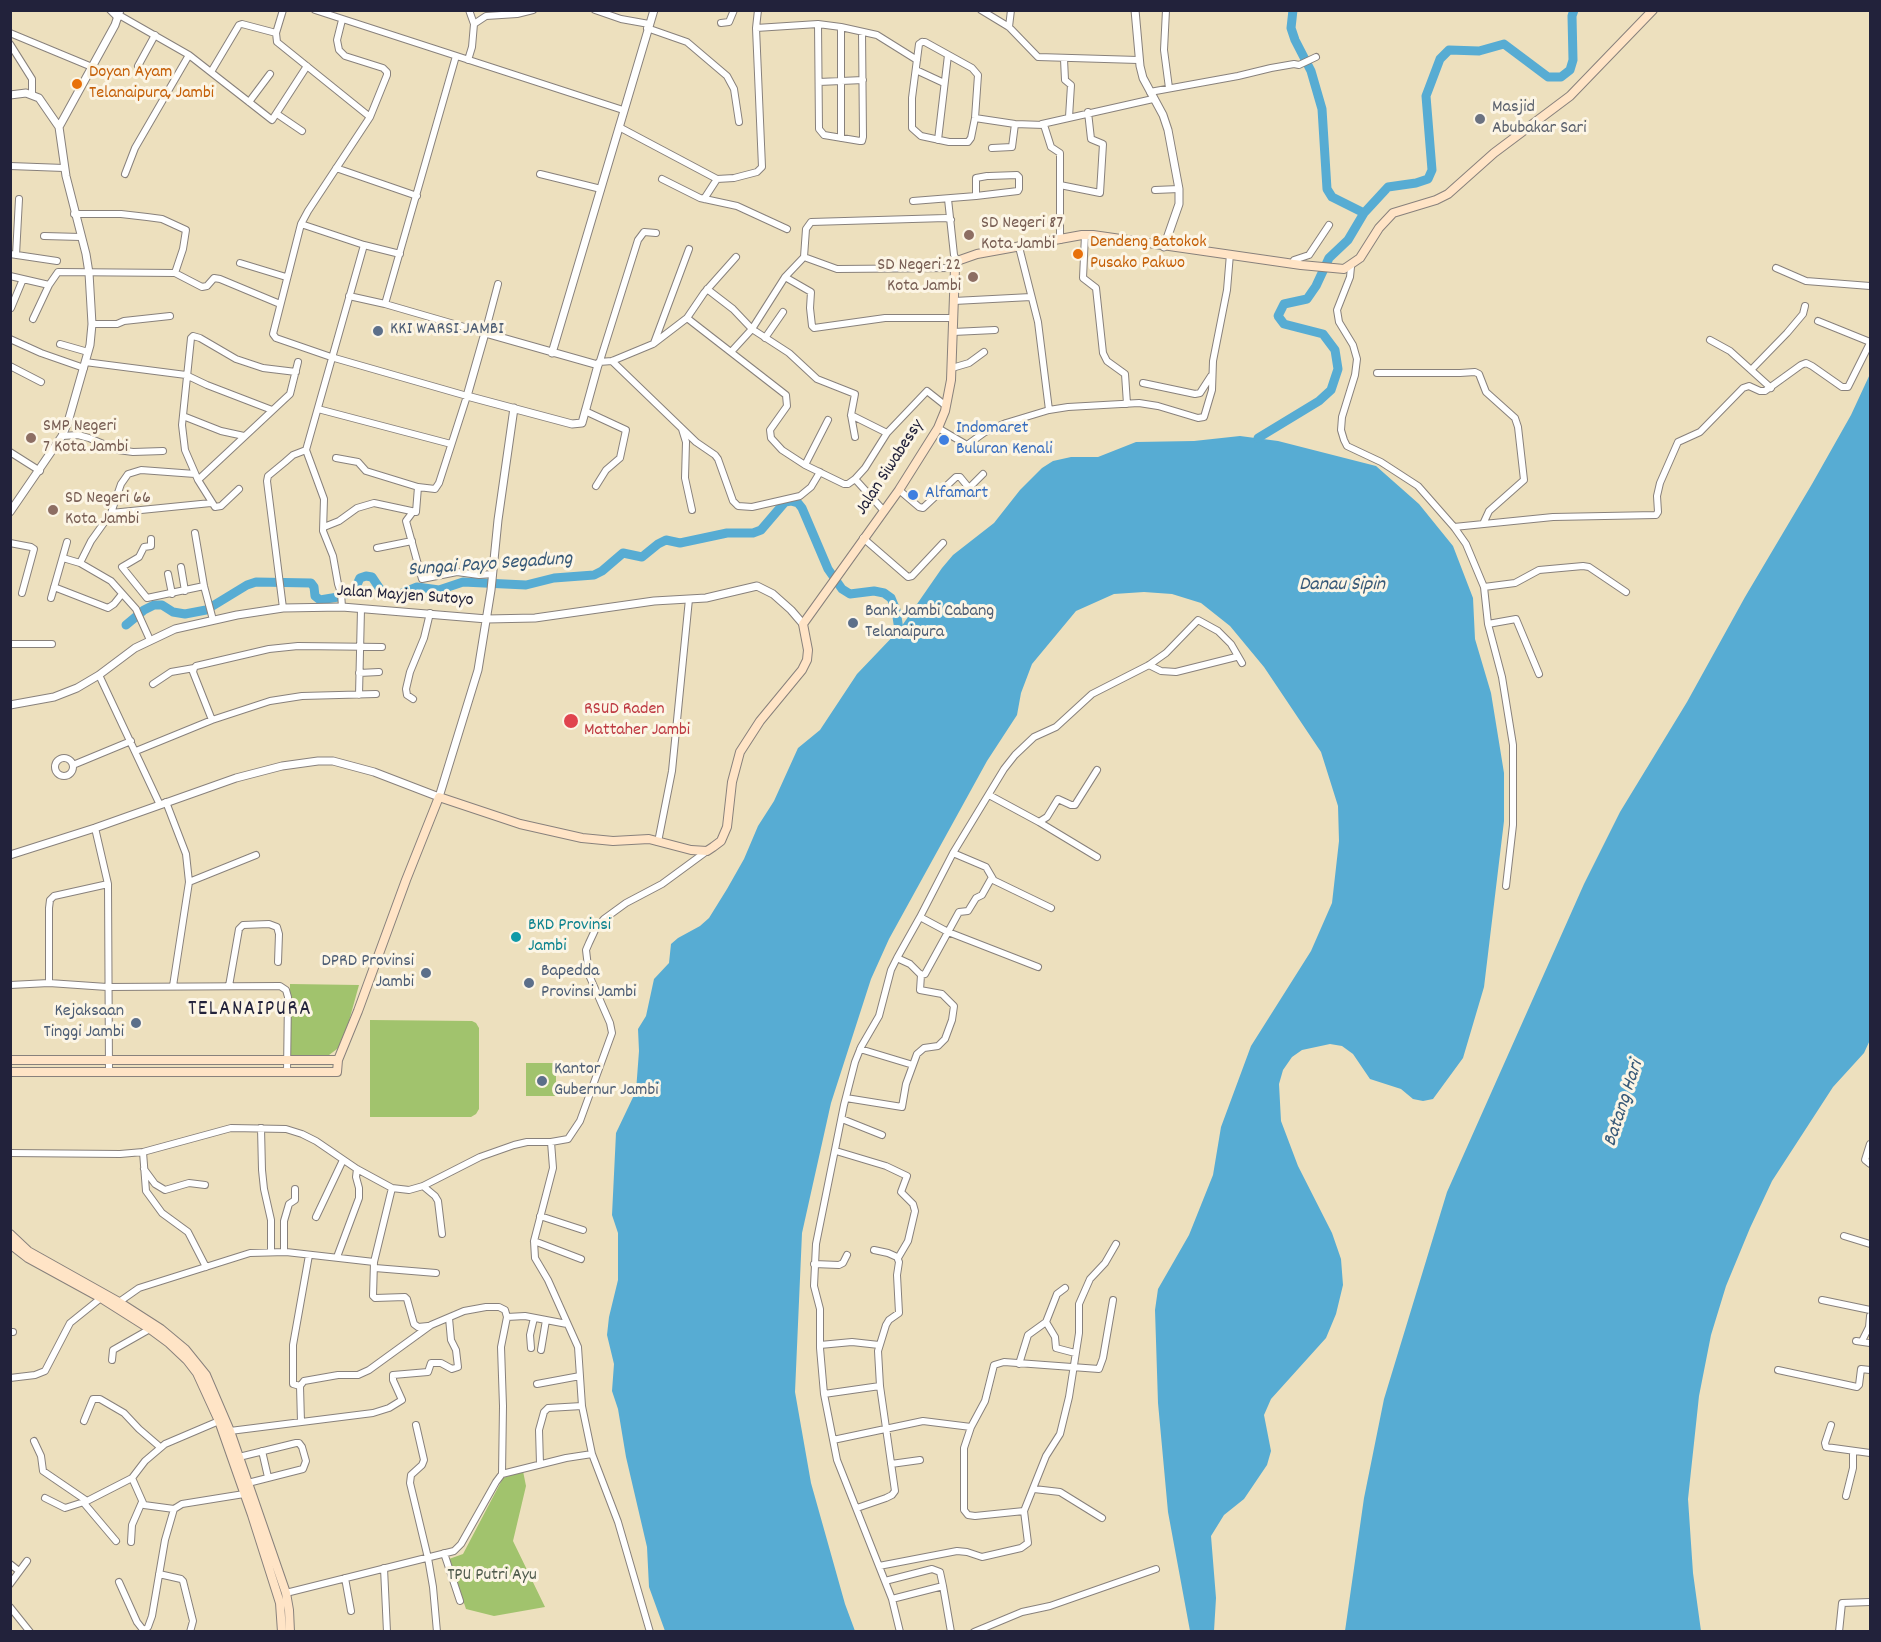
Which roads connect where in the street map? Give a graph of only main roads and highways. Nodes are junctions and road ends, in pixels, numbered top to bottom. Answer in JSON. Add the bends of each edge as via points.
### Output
{"nodes":[{"id":1,"x":1653,"y":10,"type":"edge"},
{"id":2,"x":10,"y":1060,"type":"edge"},
{"id":3,"x":338,"y":1060,"type":"junction"},
{"id":4,"x":10,"y":1072,"type":"edge"},
{"id":5,"x":10,"y":1234,"type":"edge"},
{"id":6,"x":10,"y":1244,"type":"edge"},
{"id":7,"x":260,"y":1528,"type":"junction"},
{"id":8,"x":264,"y":1540,"type":"junction"},
{"id":9,"x":282,"y":1632,"type":"edge"},
{"id":10,"x":290,"y":1632,"type":"edge"}],
"edges":[{"from":1,"to":3,"type":"main road","name":"Jalan Siwabessy","via":[[1570,96],[1494,153],[1448,194],[1393,213],[1351,267],[1338,270],[1296,265],[1085,235],[977,254],[956,265],[952,368],[938,428],[899,490],[802,624],[807,660],[740,752],[721,841],[707,851],[649,839],[595,840],[559,834],[439,797]]},
{"from":2,"to":3,"type":"main road"},
{"from":3,"to":4,"type":"main road","via":[[337,1072]]},
{"from":5,"to":7,"type":"main road","via":[[38,1257],[119,1302],[185,1349],[206,1375],[230,1431]]},
{"from":6,"to":7,"type":"main road","via":[[150,1329],[192,1367],[205,1387]]},
{"from":7,"to":8,"type":"main road"},
{"from":8,"to":9,"type":"main road","via":[[280,1603]]},
{"from":8,"to":10,"type":"main road","via":[[286,1593]]}]}
